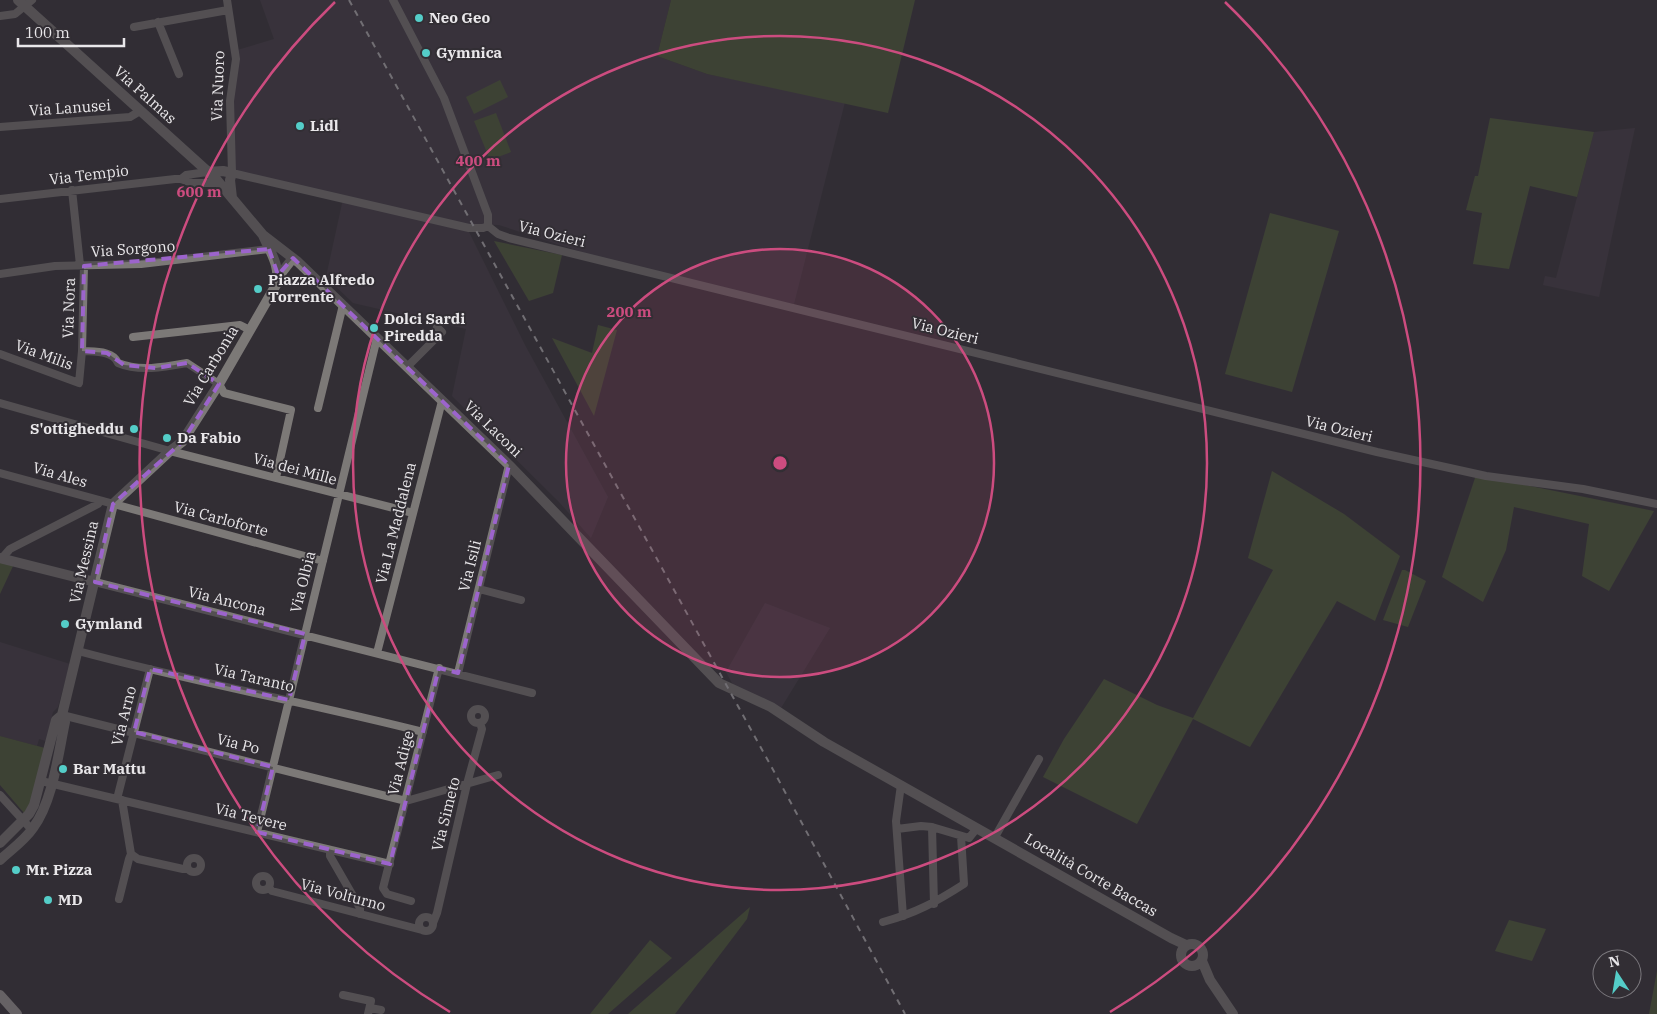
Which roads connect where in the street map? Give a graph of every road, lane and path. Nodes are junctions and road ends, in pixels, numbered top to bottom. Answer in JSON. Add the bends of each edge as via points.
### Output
{"nodes":[{"id":1,"x":226,"y":0,"type":"edge"},
{"id":2,"x":394,"y":0,"type":"edge"},
{"id":3,"x":25,"y":2,"type":"edge"},
{"id":4,"x":228,"y":10,"type":"junction"},
{"id":5,"x":0,"y":16,"type":"edge"},
{"id":6,"x":158,"y":22,"type":"junction"},
{"id":7,"x":134,"y":27,"type":"dead end"},
{"id":8,"x":179,"y":74,"type":"dead end"},
{"id":9,"x":140,"y":111,"type":"junction"},
{"id":10,"x":0,"y":126,"type":"edge"},
{"id":11,"x":207,"y":172,"type":"junction"},
{"id":12,"x":224,"y":178,"type":"junction"},
{"id":13,"x":181,"y":179,"type":"junction"},
{"id":14,"x":72,"y":190,"type":"junction"},
{"id":15,"x":0,"y":199,"type":"edge"},
{"id":16,"x":488,"y":226,"type":"junction"},
{"id":17,"x":263,"y":235,"type":"junction"},
{"id":18,"x":269,"y":249,"type":"junction"},
{"id":19,"x":293,"y":258,"type":"junction"},
{"id":20,"x":82,"y":266,"type":"junction"},
{"id":21,"x":0,"y":274,"type":"edge"},
{"id":22,"x":278,"y":276,"type":"junction"},
{"id":23,"x":343,"y":306,"type":"junction"},
{"id":24,"x":437,"y":327,"type":"dead end"},
{"id":25,"x":250,"y":330,"type":"junction"},
{"id":26,"x":133,"y":337,"type":"dead end"},
{"id":27,"x":377,"y":338,"type":"junction"},
{"id":28,"x":82,"y":351,"type":"junction"},
{"id":29,"x":0,"y":354,"type":"edge"},
{"id":30,"x":407,"y":367,"type":"junction"},
{"id":31,"x":219,"y":384,"type":"junction"},
{"id":32,"x":442,"y":401,"type":"junction"},
{"id":33,"x":0,"y":403,"type":"edge"},
{"id":34,"x":318,"y":408,"type":"dead end"},
{"id":35,"x":170,"y":450,"type":"junction"},
{"id":36,"x":510,"y":465,"type":"junction"},
{"id":37,"x":0,"y":473,"type":"edge"},
{"id":38,"x":276,"y":478,"type":"junction"},
{"id":39,"x":339,"y":494,"type":"junction"},
{"id":40,"x":100,"y":500,"type":"junction"},
{"id":41,"x":113,"y":504,"type":"junction"},
{"id":42,"x":1657,"y":504,"type":"edge"},
{"id":43,"x":413,"y":513,"type":"junction"},
{"id":44,"x":1,"y":558,"type":"edge"},
{"id":45,"x":323,"y":561,"type":"junction"},
{"id":46,"x":95,"y":582,"type":"junction"},
{"id":47,"x":479,"y":589,"type":"junction"},
{"id":48,"x":521,"y":600,"type":"dead end"},
{"id":49,"x":305,"y":635,"type":"junction"},
{"id":50,"x":78,"y":650,"type":"junction"},
{"id":51,"x":377,"y":653,"type":"junction"},
{"id":52,"x":439,"y":668,"type":"junction"},
{"id":53,"x":150,"y":669,"type":"junction"},
{"id":54,"x":458,"y":673,"type":"junction"},
{"id":55,"x":727,"y":688,"type":"joint"},
{"id":56,"x":532,"y":693,"type":"dead end"},
{"id":57,"x":289,"y":700,"type":"junction"},
{"id":58,"x":62,"y":715,"type":"junction"},
{"id":59,"x":480,"y":723,"type":"dead end"},
{"id":60,"x":134,"y":732,"type":"junction"},
{"id":61,"x":423,"y":732,"type":"junction"},
{"id":62,"x":1039,"y":759,"type":"dead end"},
{"id":63,"x":273,"y":767,"type":"junction"},
{"id":64,"x":498,"y":775,"type":"dead end"},
{"id":65,"x":47,"y":782,"type":"junction"},
{"id":66,"x":467,"y":784,"type":"junction"},
{"id":67,"x":901,"y":785,"type":"junction"},
{"id":68,"x":0,"y":795,"type":"edge"},
{"id":69,"x":119,"y":800,"type":"junction"},
{"id":70,"x":406,"y":801,"type":"junction"},
{"id":71,"x":23,"y":821,"type":"junction"},
{"id":72,"x":932,"y":826,"type":"junction"},
{"id":73,"x":977,"y":828,"type":"junction"},
{"id":74,"x":897,"y":829,"type":"junction"},
{"id":75,"x":32,"y":830,"type":"junction"},
{"id":76,"x":257,"y":832,"type":"junction"},
{"id":77,"x":961,"y":836,"type":"junction"},
{"id":78,"x":995,"y":837,"type":"junction"},
{"id":79,"x":0,"y":843,"type":"edge"},
{"id":80,"x":330,"y":850,"type":"junction"},
{"id":81,"x":132,"y":854,"type":"junction"},
{"id":82,"x":0,"y":860,"type":"edge"},
{"id":83,"x":390,"y":864,"type":"junction"},
{"id":84,"x":188,"y":869,"type":"dead end"},
{"id":85,"x":269,"y":888,"type":"dead end"},
{"id":86,"x":119,"y":898,"type":"dead end"},
{"id":87,"x":411,"y":901,"type":"dead end"},
{"id":88,"x":934,"y":904,"type":"junction"},
{"id":89,"x":360,"y":914,"type":"junction"},
{"id":90,"x":903,"y":916,"type":"junction"},
{"id":91,"x":430,"y":920,"type":"junction"},
{"id":92,"x":883,"y":922,"type":"dead end"},
{"id":93,"x":420,"y":926,"type":"junction"},
{"id":94,"x":1184,"y":948,"type":"junction"},
{"id":95,"x":1202,"y":961,"type":"junction"},
{"id":96,"x":1192,"y":966,"type":"junction"},
{"id":97,"x":1210,"y":980,"type":"junction"},
{"id":98,"x":0,"y":995,"type":"edge"},
{"id":99,"x":343,"y":995,"type":"dead end"},
{"id":100,"x":5,"y":1008,"type":"edge"},
{"id":101,"x":381,"y":1010,"type":"dead end"},
{"id":102,"x":369,"y":1011,"type":"edge"},
{"id":103,"x":17,"y":1014,"type":"edge"},
{"id":104,"x":1233,"y":1014,"type":"edge"}],
"edges":[{"from":1,"to":4,"type":"street","name":"Via Nuoro"},
{"from":2,"to":16,"type":"street","via":[[444,98],[488,216]]},
{"from":3,"to":5,"type":"street","via":[[15,14]]},
{"from":3,"to":9,"type":"street","name":"Via Palmas"},
{"from":4,"to":6,"type":"street"},
{"from":4,"to":12,"type":"street","name":"Via Nuoro","via":[[236,59]]},
{"from":6,"to":7,"type":"street"},
{"from":6,"to":8,"type":"street"},
{"from":9,"to":10,"type":"street","name":"Via Lanusei","via":[[130,118]]},
{"from":9,"to":11,"type":"street","name":"Via Palmas"},
{"from":11,"to":12,"type":"street"},
{"from":11,"to":13,"type":"street","name":"Via Tempio","via":[[186,175]]},
{"from":12,"to":13,"type":"street","name":"Via Tempio","via":[[192,183]]},
{"from":12,"to":16,"type":"street","via":[[469,228]]},
{"from":12,"to":17,"type":"street","name":"Via Laconi","via":[[233,199]]},
{"from":13,"to":14,"type":"street","name":"Via Tempio"},
{"from":14,"to":15,"type":"street","name":"Via Tempio"},
{"from":14,"to":20,"type":"street","name":"Via Nora"},
{"from":16,"to":42,"type":"street","name":"Via Ozieri","via":[[509,238],[1377,452],[1486,476],[1583,489]]},
{"from":17,"to":18,"type":"street"},
{"from":17,"to":19,"type":"street","name":"Via Laconi"},
{"from":18,"to":20,"type":"street","name":"Via Sorgono","via":[[141,264]]},
{"from":18,"to":22,"type":"street"},
{"from":19,"to":22,"type":"street","name":"Via Carbonia"},
{"from":19,"to":23,"type":"street","name":"Via Laconi"},
{"from":20,"to":21,"type":"street","name":"Via Sorgono","via":[[55,266]]},
{"from":20,"to":28,"type":"street","name":"Via Nora"},
{"from":22,"to":25,"type":"street","name":"Via Carbonia"},
{"from":23,"to":27,"type":"street","name":"Via Laconi"},
{"from":23,"to":34,"type":"street"},
{"from":24,"to":30,"type":"street","via":[[442,332]]},
{"from":25,"to":26,"type":"street","via":[[240,325]]},
{"from":25,"to":31,"type":"street","name":"Via Carbonia"},
{"from":27,"to":30,"type":"street","name":"Via Laconi"},
{"from":27,"to":39,"type":"street","name":"Via Olbia"},
{"from":28,"to":29,"type":"street","name":"Via Milis","via":[[79,383]]},
{"from":28,"to":31,"type":"street","name":"Via Milis","via":[[107,353],[124,365],[156,368],[187,363]]},
{"from":30,"to":32,"type":"street","name":"Via Laconi"},
{"from":31,"to":35,"type":"street","name":"Via Carbonia","via":[[186,437]]},
{"from":31,"to":38,"type":"street","name":"Via Milis","via":[[224,393],[291,410]]},
{"from":32,"to":36,"type":"street","name":"Via Laconi"},
{"from":32,"to":43,"type":"street","name":"Via La Maddalena"},
{"from":33,"to":35,"type":"street","name":"Via dei Mille"},
{"from":35,"to":38,"type":"street","name":"Via dei Mille"},
{"from":35,"to":41,"type":"street","name":"Via Carbonia"},
{"from":36,"to":47,"type":"street","name":"Via Isili"},
{"from":36,"to":55,"type":"street","name":"Via Laconi","via":[[696,660]]},
{"from":37,"to":40,"type":"street","name":"Via Ales"},
{"from":38,"to":39,"type":"street","name":"Via dei Mille"},
{"from":39,"to":43,"type":"street","name":"Via dei Mille"},
{"from":39,"to":45,"type":"street","name":"Via Olbia"},
{"from":40,"to":41,"type":"street","name":"Via Ales"},
{"from":40,"to":44,"type":"street","via":[[98,504],[10,549]]},
{"from":41,"to":45,"type":"street","name":"Via Carloforte"},
{"from":41,"to":46,"type":"street","name":"Via Messina"},
{"from":43,"to":51,"type":"street","name":"Via La Maddalena"},
{"from":44,"to":46,"type":"street"},
{"from":45,"to":49,"type":"street","name":"Via Olbia"},
{"from":46,"to":49,"type":"street","name":"Via Ancona"},
{"from":46,"to":50,"type":"street","name":"Via Messina"},
{"from":47,"to":48,"type":"street"},
{"from":47,"to":54,"type":"street","name":"Via Isili"},
{"from":49,"to":51,"type":"street","name":"Via Ancona"},
{"from":49,"to":57,"type":"street","name":"Via Olbia"},
{"from":50,"to":53,"type":"street","name":"Via Taranto"},
{"from":50,"to":58,"type":"street","name":"Via Messina"},
{"from":51,"to":52,"type":"street","name":"Via Ancona"},
{"from":52,"to":54,"type":"street","name":"Via Ancona"},
{"from":52,"to":61,"type":"street","name":"Via Adige"},
{"from":53,"to":57,"type":"street","name":"Via Taranto"},
{"from":53,"to":60,"type":"street","name":"Via Arno"},
{"from":54,"to":56,"type":"street","name":"Via Ancona"},
{"from":55,"to":67,"type":"street","name":"Località Corte Baccas","via":[[771,707],[824,742]]},
{"from":57,"to":61,"type":"street","name":"Via Taranto"},
{"from":57,"to":63,"type":"street","name":"Via Olbia"},
{"from":58,"to":60,"type":"street","name":"Via Po"},
{"from":58,"to":65,"type":"street","name":"Via Messina","via":[[56,720]]},
{"from":59,"to":66,"type":"street","name":"Via Simeto","via":[[482,729]]},
{"from":60,"to":63,"type":"street","name":"Via Po"},
{"from":60,"to":69,"type":"street","name":"Via Arno"},
{"from":61,"to":70,"type":"street","name":"Via Adige"},
{"from":62,"to":78,"type":"street"},
{"from":63,"to":70,"type":"street","name":"Via Po"},
{"from":63,"to":76,"type":"street","name":"Via Olbia"},
{"from":64,"to":66,"type":"street"},
{"from":65,"to":69,"type":"street","name":"Via Tevere"},
{"from":65,"to":71,"type":"street","name":"Via Messina"},
{"from":65,"to":75,"type":"street","name":"Via Messina","via":[[43,810]]},
{"from":66,"to":70,"type":"street"},
{"from":66,"to":91,"type":"street","name":"Via Simeto","via":[[437,913]]},
{"from":67,"to":73,"type":"street","name":"Località Corte Baccas"},
{"from":67,"to":74,"type":"street"},
{"from":68,"to":71,"type":"street"},
{"from":69,"to":76,"type":"street","name":"Via Tevere"},
{"from":69,"to":81,"type":"street"},
{"from":70,"to":83,"type":"street","name":"Via Adige"},
{"from":71,"to":75,"type":"street"},
{"from":71,"to":79,"type":"street","name":"Via Messina"},
{"from":72,"to":74,"type":"street"},
{"from":72,"to":77,"type":"street"},
{"from":72,"to":88,"type":"street"},
{"from":73,"to":77,"type":"street","via":[[969,838]]},
{"from":73,"to":78,"type":"street","name":"Località Corte Baccas"},
{"from":74,"to":90,"type":"street"},
{"from":75,"to":82,"type":"street","name":"Via Messina"},
{"from":76,"to":80,"type":"street","name":"Via Tevere"},
{"from":77,"to":88,"type":"street","via":[[964,884]]},
{"from":78,"to":94,"type":"street","name":"Località Corte Baccas","via":[[1172,938]]},
{"from":80,"to":83,"type":"street","name":"Via Tevere"},
{"from":80,"to":89,"type":"street","via":[[330,856],[360,908]]},
{"from":81,"to":84,"type":"street"},
{"from":81,"to":86,"type":"street"},
{"from":83,"to":87,"type":"street","via":[[383,888],[387,894]]},
{"from":85,"to":89,"type":"street","name":"Via Volturno"},
{"from":88,"to":90,"type":"street"},
{"from":89,"to":93,"type":"street","name":"Via Volturno","via":[[411,928]]},
{"from":90,"to":92,"type":"street"},
{"from":91,"to":93,"type":"street","via":[[422,918]]},
{"from":91,"to":93,"type":"street","via":[[430,930]]},
{"from":94,"to":95,"type":"street","via":[[1192,943],[1201,947]]},
{"from":94,"to":96,"type":"street","via":[[1180,957]]},
{"from":95,"to":96,"type":"street"},
{"from":95,"to":97,"type":"street"},
{"from":96,"to":97,"type":"street"},
{"from":97,"to":104,"type":"street"},
{"from":98,"to":100,"type":"main road"},
{"from":99,"to":102,"type":"street","via":[[371,1002]]},
{"from":100,"to":103,"type":"main road"},
{"from":101,"to":102,"type":"street"}]}
